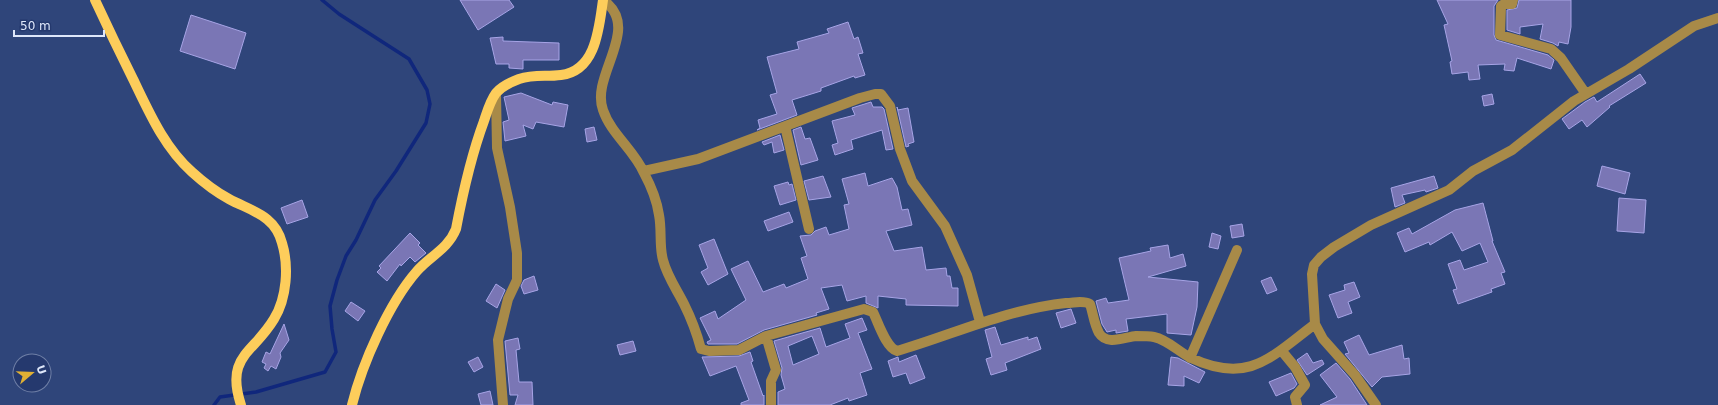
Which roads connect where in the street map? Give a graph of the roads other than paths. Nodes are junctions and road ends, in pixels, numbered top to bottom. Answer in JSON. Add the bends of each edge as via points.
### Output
{"nodes":[{"id":1,"x":95,"y":0,"type":"edge"},
{"id":2,"x":603,"y":0,"type":"edge"},
{"id":3,"x":1514,"y":0,"type":"edge"},
{"id":4,"x":1718,"y":18,"type":"edge"},
{"id":5,"x":496,"y":94,"type":"junction"},
{"id":6,"x":1586,"y":94,"type":"junction"},
{"id":7,"x":785,"y":126,"type":"junction"},
{"id":8,"x":644,"y":171,"type":"junction"},
{"id":9,"x":809,"y":229,"type":"dead end"},
{"id":10,"x":1236,"y":250,"type":"dead end"},
{"id":11,"x":980,"y":322,"type":"junction"},
{"id":12,"x":1315,"y":324,"type":"junction"},
{"id":13,"x":766,"y":336,"type":"junction"},
{"id":14,"x":1281,"y":350,"type":"junction"},
{"id":15,"x":1190,"y":358,"type":"junction"},
{"id":16,"x":241,"y":405,"type":"edge"},
{"id":17,"x":352,"y":405,"type":"edge"},
{"id":18,"x":503,"y":405,"type":"edge"},
{"id":19,"x":771,"y":405,"type":"edge"},
{"id":20,"x":1297,"y":405,"type":"edge"},
{"id":21,"x":1376,"y":405,"type":"edge"}],
"edges":[{"from":1,"to":16,"type":"main road","via":[[151,119],[180,159],[192,172],[220,193],[262,214],[273,223],[280,234],[285,263],[281,306],[261,338],[243,356],[236,383]]},
{"from":2,"to":5,"type":"main road","via":[[594,45],[582,67],[562,75],[529,76],[503,87]]},
{"from":2,"to":8,"type":"street","via":[[614,11],[619,30],[602,86],[603,110]]},
{"from":3,"to":6,"type":"street","via":[[1512,4],[1501,6],[1500,35],[1551,49],[1561,58]]},
{"from":4,"to":6,"type":"street","via":[[1694,26]]},
{"from":5,"to":17,"type":"main road","via":[[474,150],[452,238],[405,286],[368,357]]},
{"from":5,"to":18,"type":"street","via":[[498,148],[517,253],[517,280],[508,299],[498,340]]},
{"from":6,"to":12,"type":"street","via":[[1512,150],[1473,171],[1450,190],[1371,225],[1321,257],[1314,265],[1312,274]]},
{"from":7,"to":8,"type":"street","via":[[698,159]]},
{"from":7,"to":9,"type":"street"},
{"from":7,"to":11,"type":"street","via":[[860,98],[875,94],[884,96],[890,106],[900,149],[912,182],[945,226],[967,275]]},
{"from":8,"to":13,"type":"street","via":[[659,215],[663,261],[684,304],[701,349],[739,350]]},
{"from":10,"to":15,"type":"street"},
{"from":11,"to":13,"type":"street","via":[[897,351],[888,344],[873,312],[864,309]]},
{"from":11,"to":15,"type":"street","via":[[1006,314],[1084,302],[1090,304],[1098,330],[1103,337],[1113,340],[1136,336],[1153,337]]},
{"from":12,"to":14,"type":"street"},
{"from":12,"to":21,"type":"street","via":[[1323,339],[1355,375]]},
{"from":13,"to":19,"type":"street","via":[[776,370],[771,381]]},
{"from":14,"to":15,"type":"street","via":[[1257,365],[1233,370]]},
{"from":14,"to":20,"type":"street","via":[[1305,385],[1294,397]]}]}
